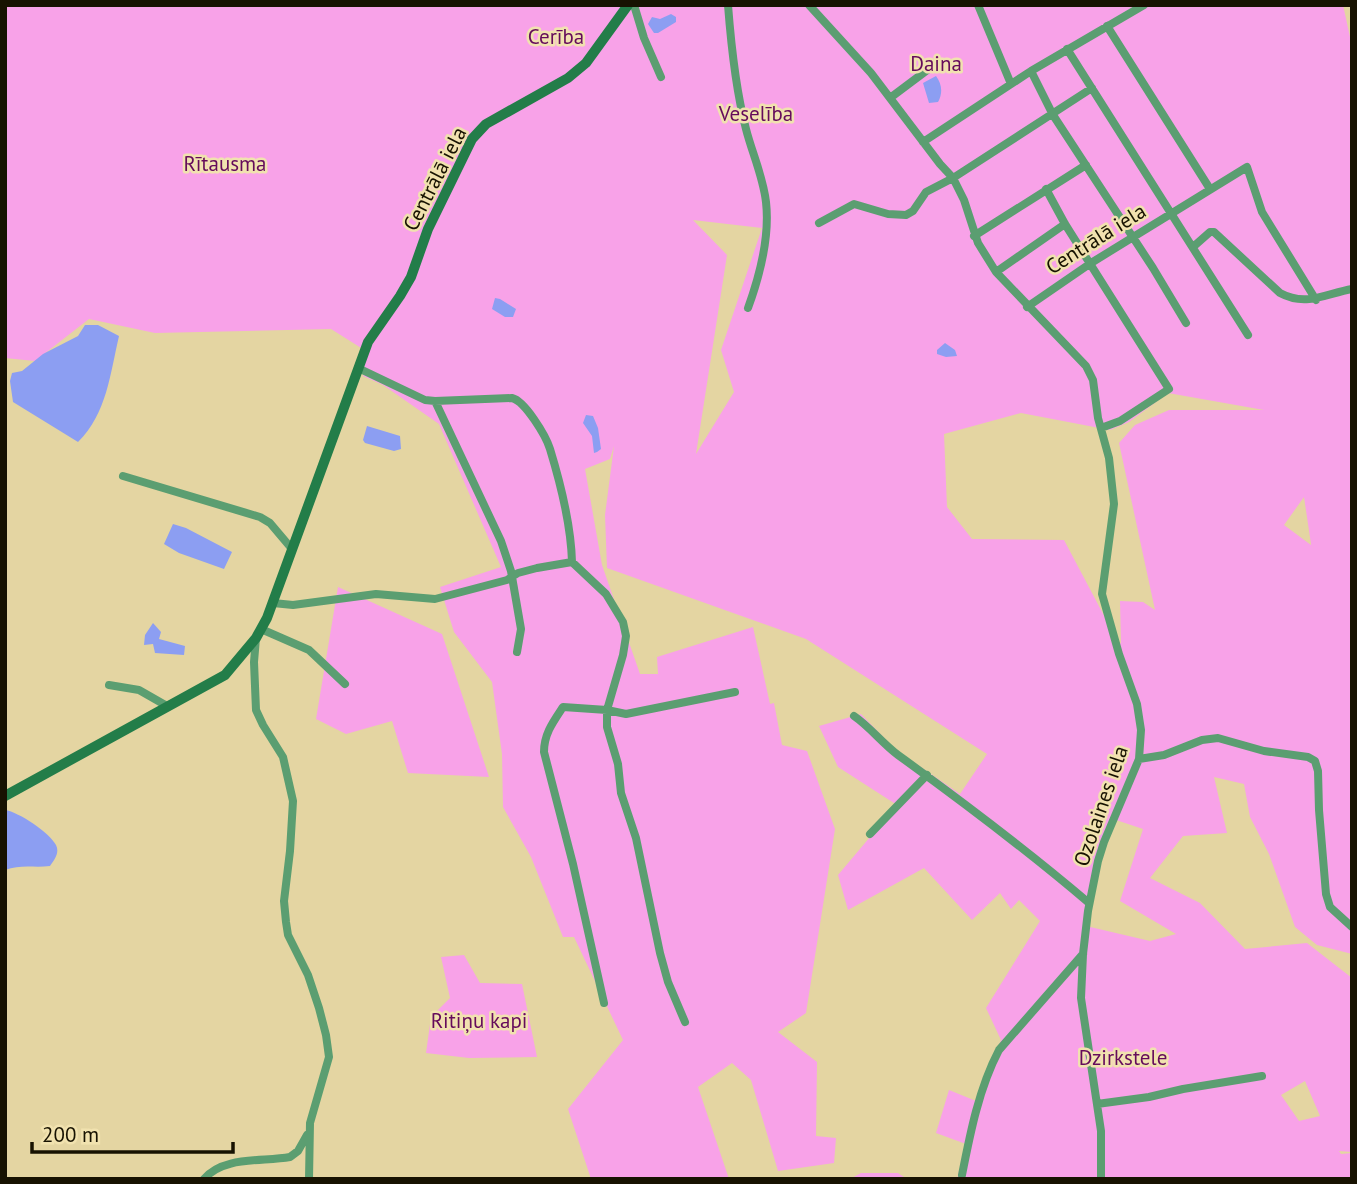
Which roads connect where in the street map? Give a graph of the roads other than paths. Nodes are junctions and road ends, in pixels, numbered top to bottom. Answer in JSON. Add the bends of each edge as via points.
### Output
{"nodes":[{"id":1,"x":628,"y":5,"type":"edge"},
{"id":2,"x":634,"y":5,"type":"edge"},
{"id":3,"x":728,"y":5,"type":"edge"},
{"id":4,"x":809,"y":5,"type":"edge"},
{"id":5,"x":978,"y":5,"type":"edge"},
{"id":6,"x":1144,"y":5,"type":"edge"},
{"id":7,"x":1107,"y":26,"type":"junction"},
{"id":8,"x":1067,"y":49,"type":"junction"},
{"id":9,"x":934,"y":65,"type":"dead end"},
{"id":10,"x":1031,"y":71,"type":"junction"},
{"id":11,"x":662,"y":77,"type":"dead end"},
{"id":12,"x":1011,"y":84,"type":"junction"},
{"id":13,"x":1092,"y":88,"type":"junction"},
{"id":14,"x":890,"y":98,"type":"junction"},
{"id":15,"x":1053,"y":115,"type":"junction"},
{"id":16,"x":923,"y":142,"type":"junction"},
{"id":17,"x":1086,"y":165,"type":"junction"},
{"id":18,"x":953,"y":178,"type":"junction"},
{"id":19,"x":1046,"y":189,"type":"junction"},
{"id":20,"x":1210,"y":189,"type":"junction"},
{"id":21,"x":1171,"y":215,"type":"junction"},
{"id":22,"x":819,"y":223,"type":"dead end"},
{"id":23,"x":1065,"y":224,"type":"junction"},
{"id":24,"x":974,"y":236,"type":"junction"},
{"id":25,"x":1131,"y":238,"type":"junction"},
{"id":26,"x":1193,"y":247,"type":"junction"},
{"id":27,"x":1091,"y":263,"type":"junction"},
{"id":28,"x":996,"y":272,"type":"junction"},
{"id":29,"x":1352,"y":289,"type":"edge"},
{"id":30,"x":1316,"y":300,"type":"junction"},
{"id":31,"x":1027,"y":307,"type":"junction"},
{"id":32,"x":748,"y":308,"type":"dead end"},
{"id":33,"x":1186,"y":323,"type":"dead end"},
{"id":34,"x":1248,"y":335,"type":"dead end"},
{"id":35,"x":358,"y":368,"type":"junction"},
{"id":36,"x":435,"y":401,"type":"junction"},
{"id":37,"x":1101,"y":428,"type":"junction"},
{"id":38,"x":123,"y":476,"type":"dead end"},
{"id":39,"x":292,"y":549,"type":"junction"},
{"id":40,"x":572,"y":562,"type":"junction"},
{"id":41,"x":512,"y":577,"type":"junction"},
{"id":42,"x":273,"y":603,"type":"junction"},
{"id":43,"x":259,"y":634,"type":"junction"},
{"id":44,"x":517,"y":652,"type":"dead end"},
{"id":45,"x":240,"y":657,"type":"junction"},
{"id":46,"x":254,"y":662,"type":"junction"},
{"id":47,"x":345,"y":684,"type":"dead end"},
{"id":48,"x":109,"y":685,"type":"dead end"},
{"id":49,"x":735,"y":692,"type":"dead end"},
{"id":50,"x":167,"y":706,"type":"junction"},
{"id":51,"x":607,"y":710,"type":"junction"},
{"id":52,"x":853,"y":716,"type":"dead end"},
{"id":53,"x":1139,"y":759,"type":"junction"},
{"id":54,"x":927,"y":775,"type":"junction"},
{"id":55,"x":5,"y":796,"type":"edge"},
{"id":56,"x":870,"y":834,"type":"dead end"},
{"id":57,"x":1089,"y":903,"type":"junction"},
{"id":58,"x":1352,"y":927,"type":"edge"},
{"id":59,"x":1083,"y":954,"type":"junction"},
{"id":60,"x":604,"y":1003,"type":"dead end"},
{"id":61,"x":685,"y":1022,"type":"dead end"},
{"id":62,"x":1262,"y":1076,"type":"dead end"},
{"id":63,"x":1097,"y":1104,"type":"junction"},
{"id":64,"x":309,"y":1131,"type":"junction"},
{"id":65,"x":962,"y":1175,"type":"dead end"},
{"id":66,"x":204,"y":1179,"type":"edge"},
{"id":67,"x":309,"y":1179,"type":"edge"},
{"id":68,"x":1101,"y":1179,"type":"edge"}],
"edges":[{"from":1,"to":35,"type":"street","name":"Centrālā iela","via":[[586,63],[486,124],[472,139],[428,229],[411,277],[368,342]]},
{"from":2,"to":11,"type":"street"},
{"from":3,"to":32,"type":"street","via":[[746,128],[766,202],[760,274]]},
{"from":4,"to":14,"type":"street","name":"Ozolaines iela"},
{"from":5,"to":12,"type":"street"},
{"from":6,"to":7,"type":"street"},
{"from":7,"to":8,"type":"street"},
{"from":7,"to":20,"type":"street"},
{"from":8,"to":10,"type":"street"},
{"from":8,"to":13,"type":"street"},
{"from":9,"to":14,"type":"street"},
{"from":10,"to":12,"type":"street"},
{"from":10,"to":15,"type":"street"},
{"from":12,"to":16,"type":"street"},
{"from":13,"to":15,"type":"street"},
{"from":13,"to":21,"type":"street"},
{"from":14,"to":16,"type":"street","name":"Ozolaines iela"},
{"from":15,"to":17,"type":"street"},
{"from":15,"to":18,"type":"street"},
{"from":16,"to":18,"type":"street","name":"Ozolaines iela"},
{"from":17,"to":19,"type":"street"},
{"from":17,"to":25,"type":"street"},
{"from":18,"to":22,"type":"street","via":[[926,192],[906,215],[854,204]]},
{"from":18,"to":24,"type":"street","name":"Ozolaines iela"},
{"from":19,"to":23,"type":"street"},
{"from":19,"to":24,"type":"street"},
{"from":20,"to":21,"type":"street","name":"Centrālā iela"},
{"from":20,"to":30,"type":"street","name":"Centrālā iela","via":[[1247,167],[1262,212]]},
{"from":21,"to":25,"type":"street","name":"Centrālā iela"},
{"from":21,"to":26,"type":"street"},
{"from":23,"to":27,"type":"street"},
{"from":23,"to":28,"type":"street"},
{"from":24,"to":28,"type":"street","name":"Ozolaines iela"},
{"from":25,"to":27,"type":"street","name":"Centrālā iela"},
{"from":25,"to":33,"type":"street"},
{"from":26,"to":30,"type":"street","via":[[1214,232],[1280,293]]},
{"from":26,"to":34,"type":"street"},
{"from":27,"to":31,"type":"street","name":"Centrālā iela"},
{"from":27,"to":37,"type":"street","via":[[1169,388],[1121,421]]},
{"from":28,"to":31,"type":"street","name":"Ozolaines iela"},
{"from":29,"to":30,"type":"street"},
{"from":31,"to":37,"type":"street","name":"Ozolaines iela","via":[[1086,366],[1093,380]]},
{"from":35,"to":36,"type":"street"},
{"from":35,"to":39,"type":"street","name":"Centrālā iela"},
{"from":36,"to":40,"type":"street","via":[[512,398],[523,403],[550,446],[572,540]]},
{"from":36,"to":41,"type":"street","via":[[501,541]]},
{"from":37,"to":53,"type":"street","name":"Ozolaines iela","via":[[1114,503],[1102,594],[1137,704]]},
{"from":38,"to":39,"type":"street","via":[[261,517]]},
{"from":39,"to":42,"type":"street","name":"Centrālā iela"},
{"from":40,"to":41,"type":"street"},
{"from":40,"to":51,"type":"street","via":[[606,594],[623,622],[623,655]]},
{"from":41,"to":42,"type":"street","via":[[435,599],[376,594],[293,605]]},
{"from":41,"to":44,"type":"street","via":[[521,629]]},
{"from":42,"to":43,"type":"street","name":"Centrālā iela"},
{"from":43,"to":45,"type":"street","name":"Centrālā iela"},
{"from":43,"to":46,"type":"street"},
{"from":43,"to":47,"type":"street","via":[[309,650]]},
{"from":45,"to":46,"type":"street"},
{"from":45,"to":50,"type":"street","name":"Centrālā iela","via":[[225,674]]},
{"from":46,"to":64,"type":"street","via":[[257,710],[283,757],[293,801],[284,901],[288,935],[308,975],[326,1035],[328,1057]]},
{"from":48,"to":50,"type":"street","via":[[139,690]]},
{"from":49,"to":51,"type":"street","via":[[626,714]]},
{"from":50,"to":55,"type":"street","name":"Centrālā iela"},
{"from":51,"to":60,"type":"street","via":[[563,707],[544,741]]},
{"from":51,"to":61,"type":"street","via":[[621,793],[636,838],[660,953]]},
{"from":52,"to":54,"type":"street"},
{"from":53,"to":57,"type":"street","name":"Ozolaines iela","via":[[1104,842]]},
{"from":53,"to":58,"type":"street","via":[[1218,738],[1315,761],[1326,894],[1330,907]]},
{"from":54,"to":56,"type":"street"},
{"from":54,"to":57,"type":"street"},
{"from":57,"to":59,"type":"street","name":"Ozolaines iela"},
{"from":59,"to":63,"type":"street","name":"Ozolaines iela","via":[[1081,999]]},
{"from":59,"to":65,"type":"street","via":[[999,1050],[986,1081]]},
{"from":62,"to":63,"type":"street"},
{"from":63,"to":68,"type":"street","name":"Ozolaines iela"},
{"from":64,"to":66,"type":"street","via":[[290,1157],[226,1164]]},
{"from":64,"to":67,"type":"street"}]}
